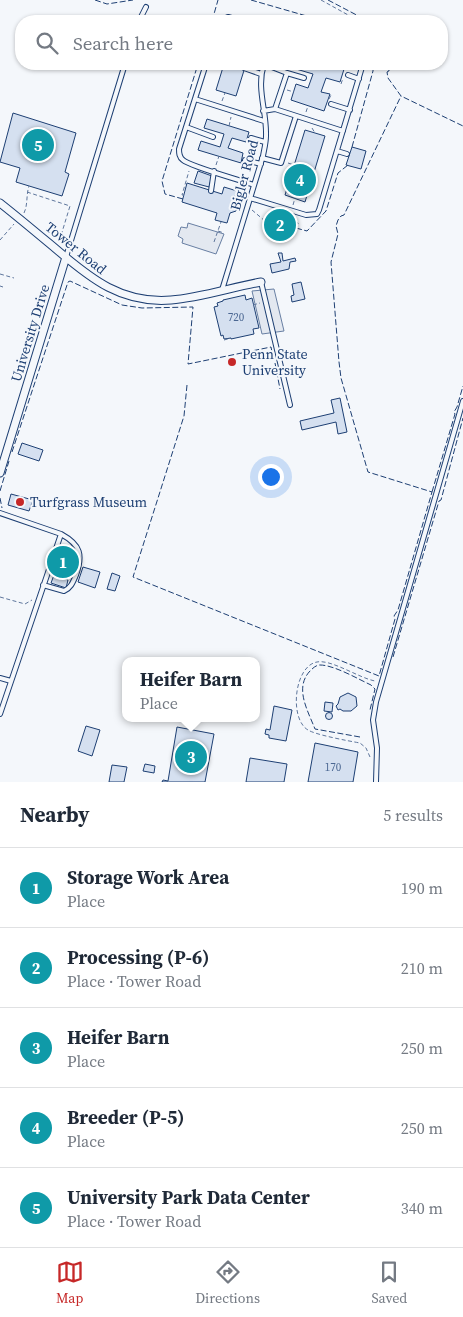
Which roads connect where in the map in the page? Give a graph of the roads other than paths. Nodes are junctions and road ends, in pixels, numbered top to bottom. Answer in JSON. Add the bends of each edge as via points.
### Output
{"nodes":[{"id":1,"x":146,"y":7,"type":"dead end"},
{"id":2,"x":142,"y":15,"type":"edge"},
{"id":3,"x":123,"y":70,"type":"edge"},
{"id":4,"x":204,"y":70,"type":"edge"},
{"id":5,"x":250,"y":70,"type":"edge"},
{"id":6,"x":262,"y":70,"type":"edge"},
{"id":7,"x":279,"y":70,"type":"edge"},
{"id":8,"x":361,"y":70,"type":"edge"},
{"id":9,"x":287,"y":73,"type":"junction"},
{"id":10,"x":261,"y":74,"type":"junction"},
{"id":11,"x":348,"y":75,"type":"dead end"},
{"id":12,"x":304,"y":78,"type":"dead end"},
{"id":13,"x":359,"y":78,"type":"junction"},
{"id":14,"x":195,"y":99,"type":"junction"},
{"id":15,"x":331,"y":104,"type":"dead end"},
{"id":16,"x":275,"y":109,"type":"junction"},
{"id":17,"x":350,"y":110,"type":"junction"},
{"id":18,"x":263,"y":111,"type":"junction"},
{"id":19,"x":296,"y":116,"type":"junction"},
{"id":20,"x":264,"y":122,"type":"junction"},
{"id":21,"x":186,"y":127,"type":"junction"},
{"id":22,"x":343,"y":131,"type":"junction"},
{"id":23,"x":213,"y":137,"type":"dead end"},
{"id":24,"x":251,"y":138,"type":"dead end"},
{"id":25,"x":265,"y":142,"type":"junction"},
{"id":26,"x":337,"y":151,"type":"junction"},
{"id":27,"x":346,"y":154,"type":"dead end"},
{"id":28,"x":262,"y":158,"type":"junction"},
{"id":29,"x":245,"y":160,"type":"dead end"},
{"id":30,"x":261,"y":164,"type":"junction"},
{"id":31,"x":214,"y":171,"type":"junction"},
{"id":32,"x":254,"y":185,"type":"junction"},
{"id":33,"x":211,"y":191,"type":"dead end"},
{"id":34,"x":250,"y":198,"type":"junction"},
{"id":35,"x":0,"y":203,"type":"edge"},
{"id":36,"x":66,"y":257,"type":"junction"},
{"id":37,"x":261,"y":282,"type":"joint"},
{"id":38,"x":222,"y":290,"type":"junction"},
{"id":39,"x":463,"y":401,"type":"edge"},
{"id":40,"x":290,"y":405,"type":"dead end"},
{"id":41,"x":0,"y":473,"type":"edge"},
{"id":42,"x":0,"y":513,"type":"edge"},
{"id":43,"x":61,"y":534,"type":"junction"},
{"id":44,"x":43,"y":585,"type":"junction"},
{"id":45,"x":0,"y":678,"type":"edge"},
{"id":46,"x":11,"y":681,"type":"junction"},
{"id":47,"x":0,"y":714,"type":"edge"},
{"id":48,"x":376,"y":782,"type":"edge"}],
"edges":[{"from":1,"to":2,"type":"lane"},
{"from":3,"to":36,"type":"lane"},
{"from":4,"to":14,"type":"lane"},
{"from":5,"to":10,"type":"lane"},
{"from":6,"to":10,"type":"lane","name":"Bigler Road"},
{"from":7,"to":9,"type":"lane"},
{"from":8,"to":13,"type":"lane"},
{"from":9,"to":12,"type":"lane"},
{"from":9,"to":16,"type":"lane"},
{"from":10,"to":18,"type":"lane","name":"Bigler Road"},
{"from":11,"to":13,"type":"lane"},
{"from":13,"to":17,"type":"lane"},
{"from":14,"to":20,"type":"lane"},
{"from":14,"to":21,"type":"lane"},
{"from":15,"to":17,"type":"lane"},
{"from":16,"to":18,"type":"lane"},
{"from":16,"to":19,"type":"lane"},
{"from":17,"to":22,"type":"lane"},
{"from":18,"to":20,"type":"lane","name":"Bigler Road"},
{"from":19,"to":22,"type":"lane"},
{"from":19,"to":28,"type":"lane","via":[[281,163]]},
{"from":20,"to":25,"type":"lane","name":"Bigler Road"},
{"from":21,"to":23,"type":"lane"},
{"from":21,"to":31,"type":"lane","via":[[179,149],[183,161]]},
{"from":22,"to":26,"type":"lane"},
{"from":24,"to":25,"type":"lane"},
{"from":25,"to":28,"type":"lane","name":"Bigler Road"},
{"from":26,"to":27,"type":"lane"},
{"from":26,"to":34,"type":"lane","via":[[317,214],[306,215]]},
{"from":28,"to":30,"type":"lane","name":"Bigler Road"},
{"from":29,"to":30,"type":"lane"},
{"from":30,"to":32,"type":"lane","name":"Bigler Road"},
{"from":31,"to":32,"type":"lane"},
{"from":31,"to":33,"type":"lane"},
{"from":32,"to":34,"type":"lane","name":"Bigler Road"},
{"from":34,"to":38,"type":"lane","name":"Bigler Road"},
{"from":35,"to":36,"type":"street","name":"Tower Road"},
{"from":36,"to":38,"type":"street","name":"Tower Road","via":[[107,288],[142,299],[170,301]]},
{"from":36,"to":41,"type":"street","name":"University Drive"},
{"from":37,"to":38,"type":"street","name":"Tower Road"},
{"from":37,"to":40,"type":"lane"},
{"from":39,"to":48,"type":"lane","via":[[376,702],[373,720],[377,748]]},
{"from":42,"to":43,"type":"lane"},
{"from":43,"to":44,"type":"lane"},
{"from":43,"to":44,"type":"lane","via":[[79,551],[80,561],[74,579],[64,591]]},
{"from":44,"to":46,"type":"lane"},
{"from":45,"to":46,"type":"lane"},
{"from":46,"to":47,"type":"lane"}]}
